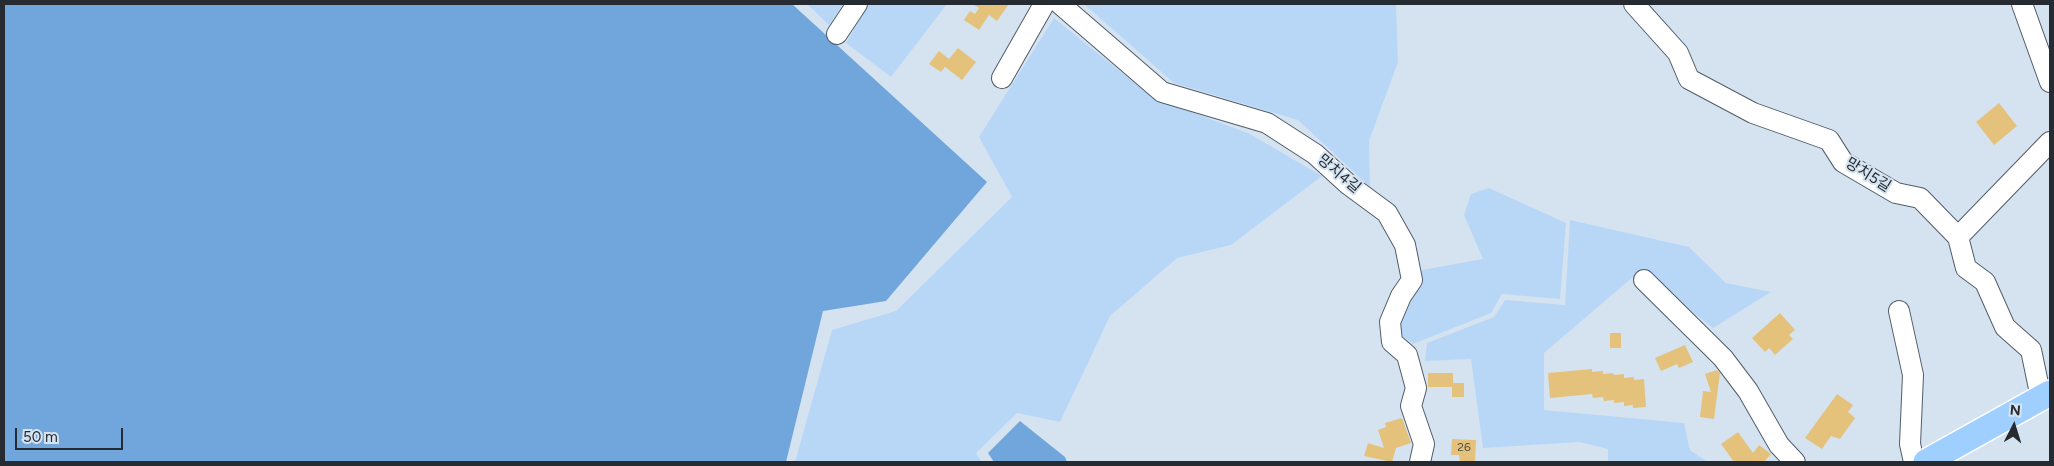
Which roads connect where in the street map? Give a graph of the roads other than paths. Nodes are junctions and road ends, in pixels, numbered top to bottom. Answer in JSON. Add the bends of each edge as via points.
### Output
{"nodes":[{"id":1,"x":857,"y":4,"type":"edge"},
{"id":2,"x":1043,"y":4,"type":"edge"},
{"id":3,"x":1060,"y":4,"type":"edge"},
{"id":4,"x":1634,"y":4,"type":"edge"},
{"id":5,"x":2022,"y":4,"type":"edge"},
{"id":6,"x":837,"y":34,"type":"dead end"},
{"id":7,"x":1002,"y":78,"type":"dead end"},
{"id":8,"x":2050,"y":82,"type":"edge"},
{"id":9,"x":2050,"y":142,"type":"edge"},
{"id":10,"x":1958,"y":237,"type":"junction"},
{"id":11,"x":1644,"y":280,"type":"dead end"},
{"id":12,"x":1899,"y":311,"type":"dead end"},
{"id":13,"x":2046,"y":396,"type":"edge"},
{"id":14,"x":1420,"y":462,"type":"edge"},
{"id":15,"x":1795,"y":462,"type":"edge"},
{"id":16,"x":1914,"y":462,"type":"edge"},
{"id":17,"x":1926,"y":462,"type":"edge"}],
"edges":[{"from":1,"to":6,"type":"lane"},
{"from":2,"to":7,"type":"lane"},
{"from":3,"to":14,"type":"lane","name":"망치4길","via":[[1162,92],[1268,122],[1315,154],[1387,213],[1405,245],[1412,280],[1390,322],[1392,342],[1407,356],[1416,388],[1411,406],[1424,444]]},
{"from":4,"to":10,"type":"lane","name":"망치5길","via":[[1678,53],[1689,79],[1754,113],[1829,140],[1843,162],[1896,193],[1920,198]]},
{"from":5,"to":8,"type":"lane"},
{"from":9,"to":10,"type":"lane"},
{"from":10,"to":13,"type":"lane","name":"망치5길","via":[[1966,268],[1985,282],[2005,327],[2031,350]]},
{"from":11,"to":15,"type":"lane","via":[[1723,358],[1748,391],[1778,445]]},
{"from":12,"to":16,"type":"lane","via":[[1912,375],[1910,444]]},
{"from":13,"to":17,"type":"main road"}]}
